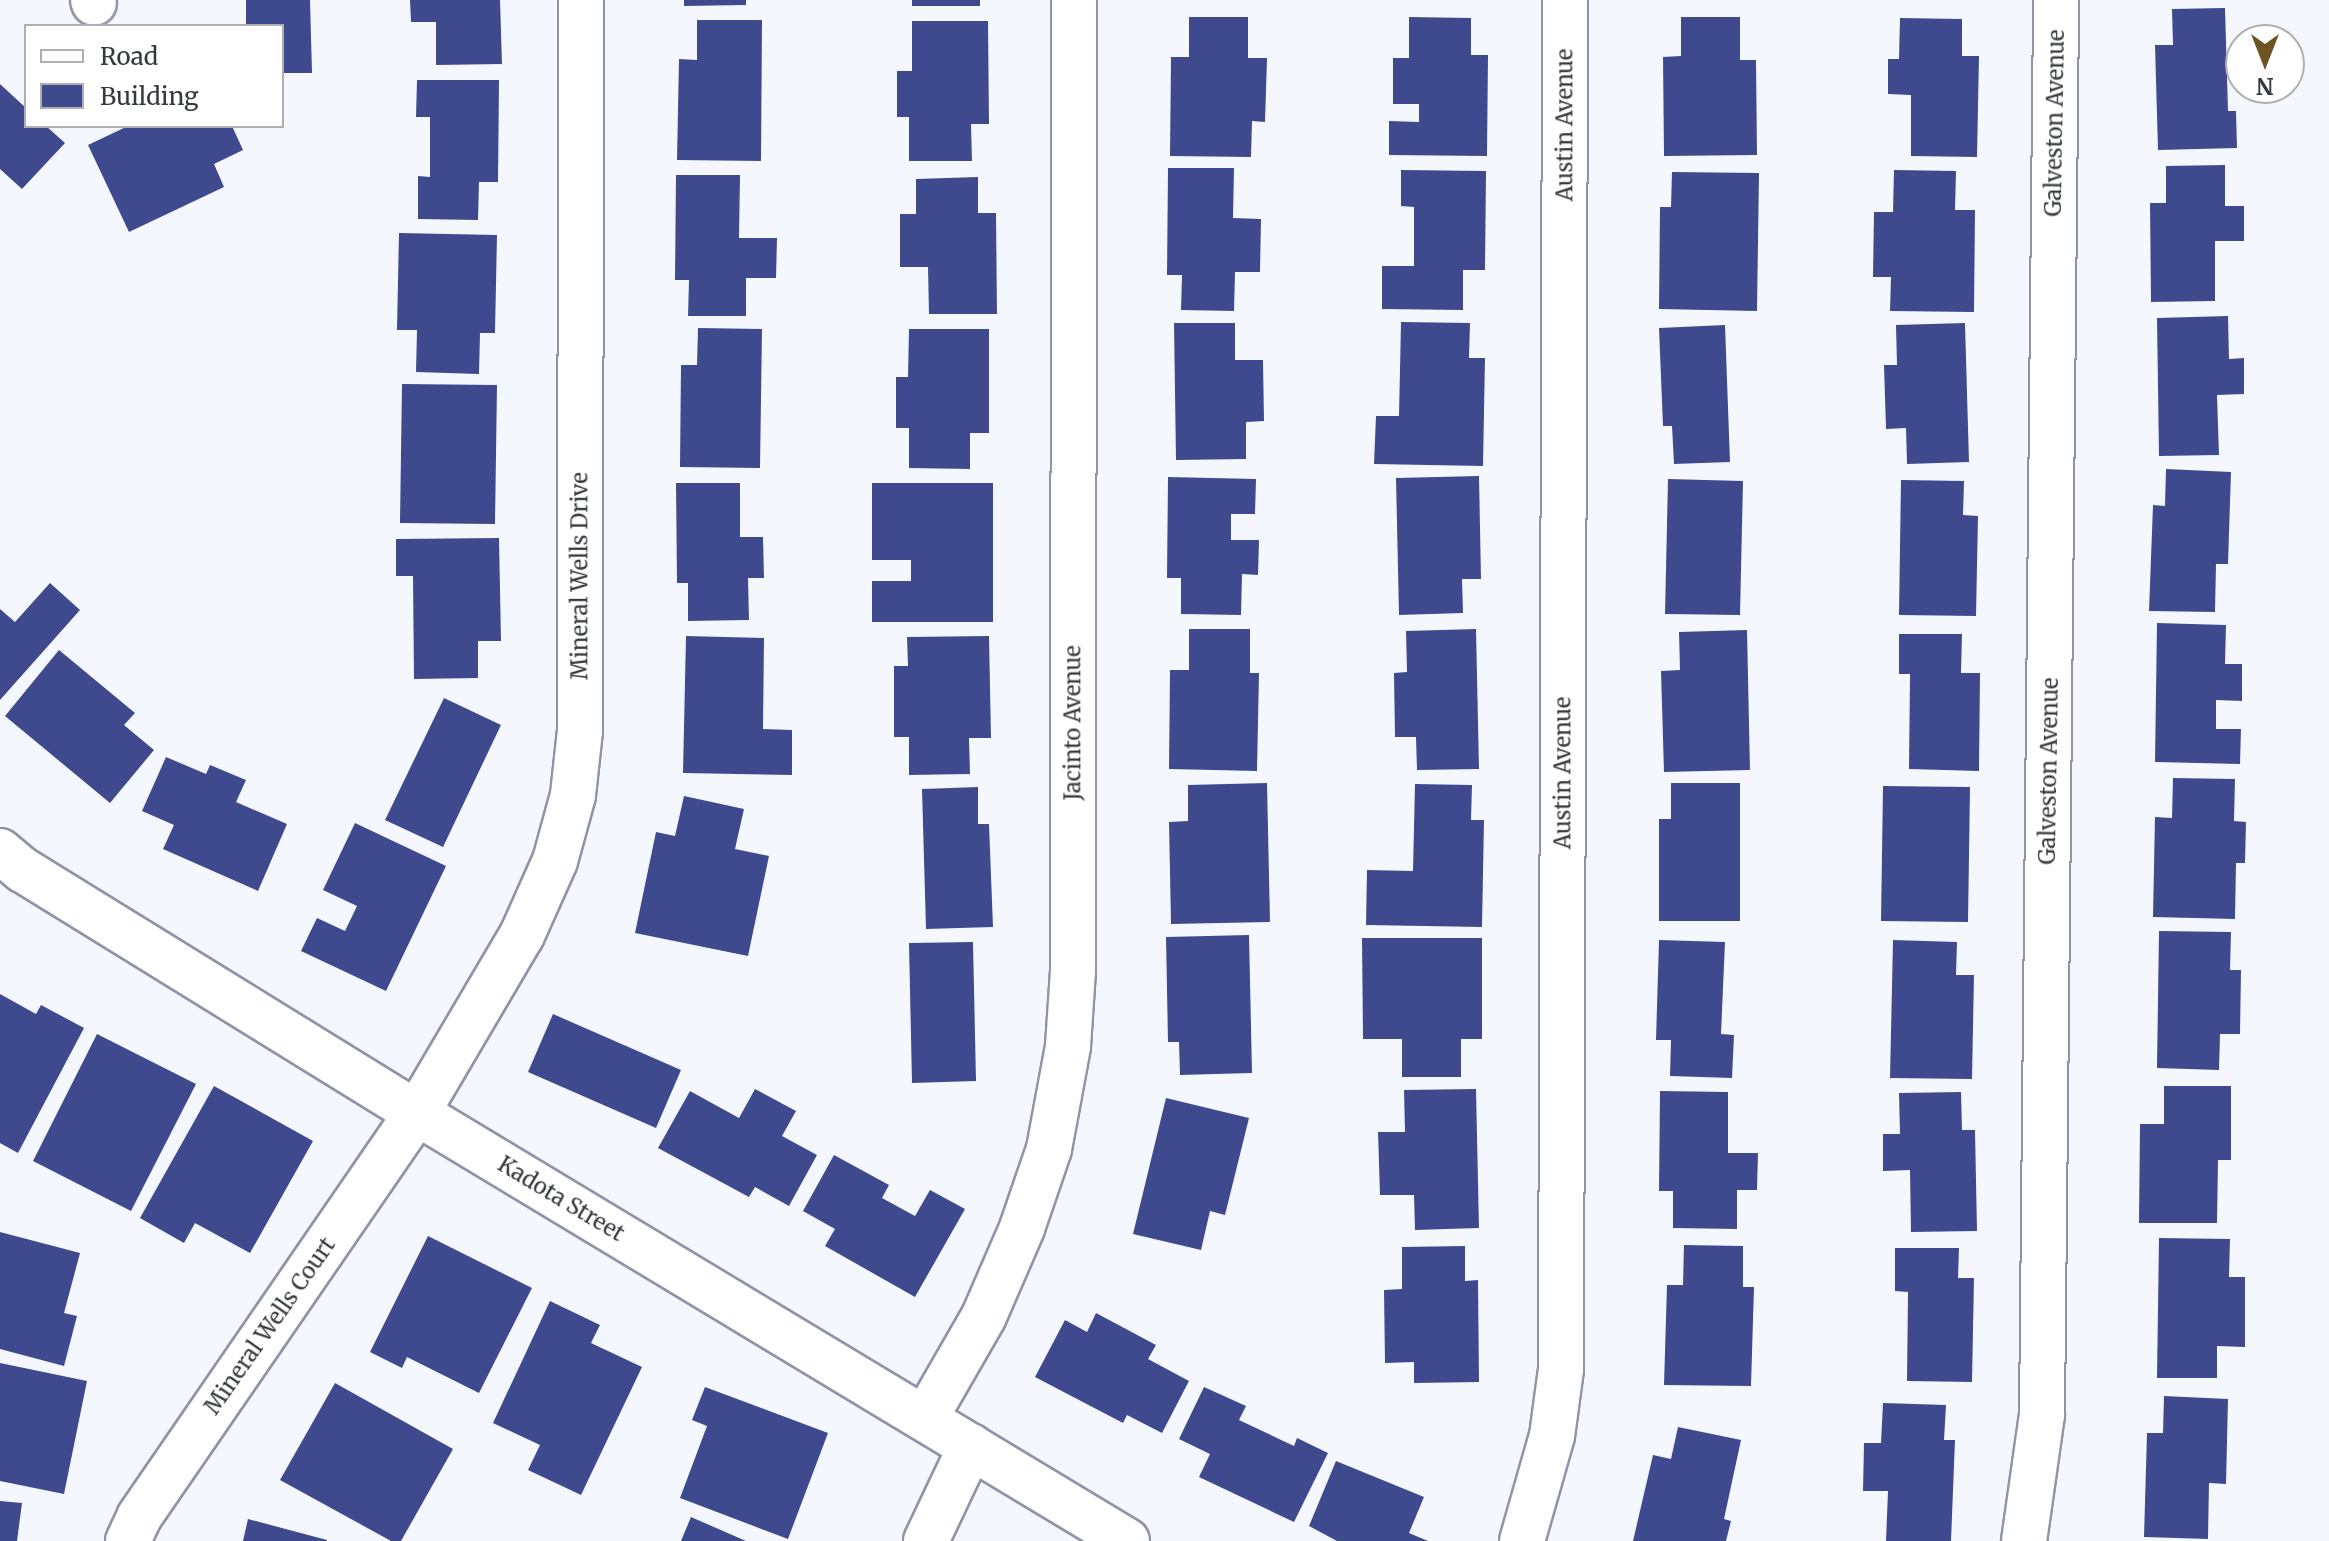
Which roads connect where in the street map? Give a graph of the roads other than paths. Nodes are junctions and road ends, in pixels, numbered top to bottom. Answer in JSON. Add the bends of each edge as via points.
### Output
{"nodes":[{"id":1,"x":581,"y":0,"type":"edge"},
{"id":2,"x":1074,"y":0,"type":"edge"},
{"id":3,"x":1565,"y":0,"type":"edge"},
{"id":4,"x":2056,"y":0,"type":"edge"},
{"id":5,"x":0,"y":851,"type":"edge"},
{"id":6,"x":417,"y":1113,"type":"junction"},
{"id":7,"x":926,"y":1417,"type":"junction"},
{"id":8,"x":971,"y":1446,"type":"junction"},
{"id":9,"x":128,"y":1541,"type":"edge"},
{"id":10,"x":926,"y":1541,"type":"edge"},
{"id":11,"x":1127,"y":1541,"type":"edge"},
{"id":12,"x":1522,"y":1541,"type":"edge"},
{"id":13,"x":2024,"y":1541,"type":"edge"}],
"edges":[{"from":1,"to":6,"type":"street","name":"Mineral Wells Drive","via":[[580,716],[573,795],[555,861],[522,935]]},
{"from":2,"to":7,"type":"street","name":"Jacinto Avenue","via":[[1073,970],[1068,1046],[1049,1149],[1022,1228],[984,1316]]},
{"from":3,"to":12,"type":"street","name":"Austin Avenue","via":[[1561,1369],[1552,1436]]},
{"from":4,"to":13,"type":"street","name":"Galveston Avenue","via":[[2042,1415]]},
{"from":5,"to":6,"type":"street","name":"Kadota Street"},
{"from":6,"to":7,"type":"street","name":"Kadota Street"},
{"from":6,"to":9,"type":"street","name":"Mineral Wells Court","via":[[139,1517]]},
{"from":7,"to":8,"type":"street","name":"Kadota Street"},
{"from":8,"to":10,"type":"street"},
{"from":8,"to":11,"type":"street","name":"Kadota Street"}]}
